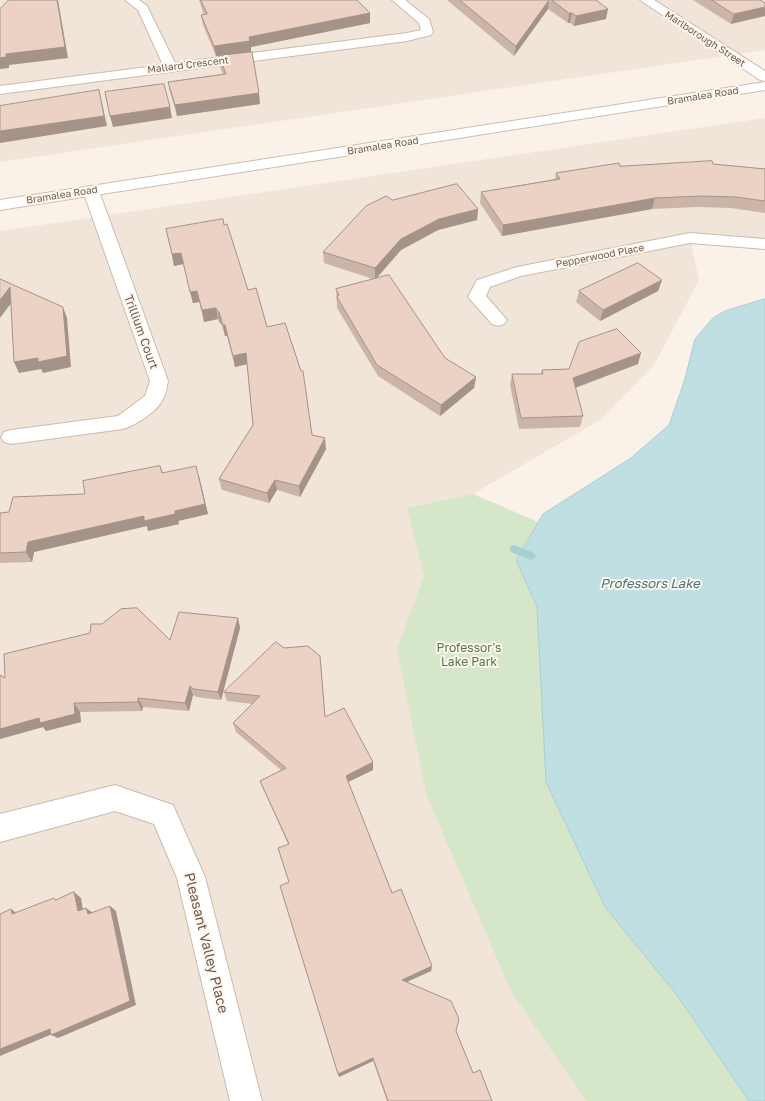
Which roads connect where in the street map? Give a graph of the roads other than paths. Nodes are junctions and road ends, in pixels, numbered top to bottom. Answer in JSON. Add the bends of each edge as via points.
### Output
{"nodes":[{"id":1,"x":131,"y":0,"type":"edge"},
{"id":2,"x":398,"y":0,"type":"edge"},
{"id":3,"x":646,"y":0,"type":"edge"},
{"id":4,"x":170,"y":67,"type":"junction"},
{"id":5,"x":765,"y":77,"type":"edge"},
{"id":6,"x":765,"y":86,"type":"edge"},
{"id":7,"x":0,"y":90,"type":"edge"},
{"id":8,"x":91,"y":191,"type":"junction"},
{"id":9,"x":0,"y":205,"type":"edge"},
{"id":10,"x":765,"y":244,"type":"edge"},
{"id":11,"x":498,"y":320,"type":"dead end"},
{"id":12,"x":11,"y":437,"type":"dead end"},
{"id":13,"x":0,"y":828,"type":"edge"},
{"id":14,"x":246,"y":1101,"type":"edge"}],
"edges":[{"from":1,"to":4,"type":"street","via":[[143,8]]},
{"from":2,"to":4,"type":"street","name":"Mallard Crescent","via":[[425,22],[427,32],[407,37]]},
{"from":3,"to":5,"type":"street","name":"Marlborough Street"},
{"from":4,"to":7,"type":"street","name":"Mallard Crescent"},
{"from":6,"to":8,"type":"street","name":"Bramalea Road"},
{"from":8,"to":9,"type":"street","name":"Bramalea Road"},
{"from":8,"to":12,"type":"street","name":"Trillium Court","via":[[159,381],[154,399],[123,422]]},
{"from":10,"to":11,"type":"street","name":"Pepperwood Place","via":[[690,238],[517,272],[483,284],[476,297]]},
{"from":13,"to":14,"type":"street","name":"Pleasant Valley Place","via":[[115,798],[163,814],[191,877]]}]}
